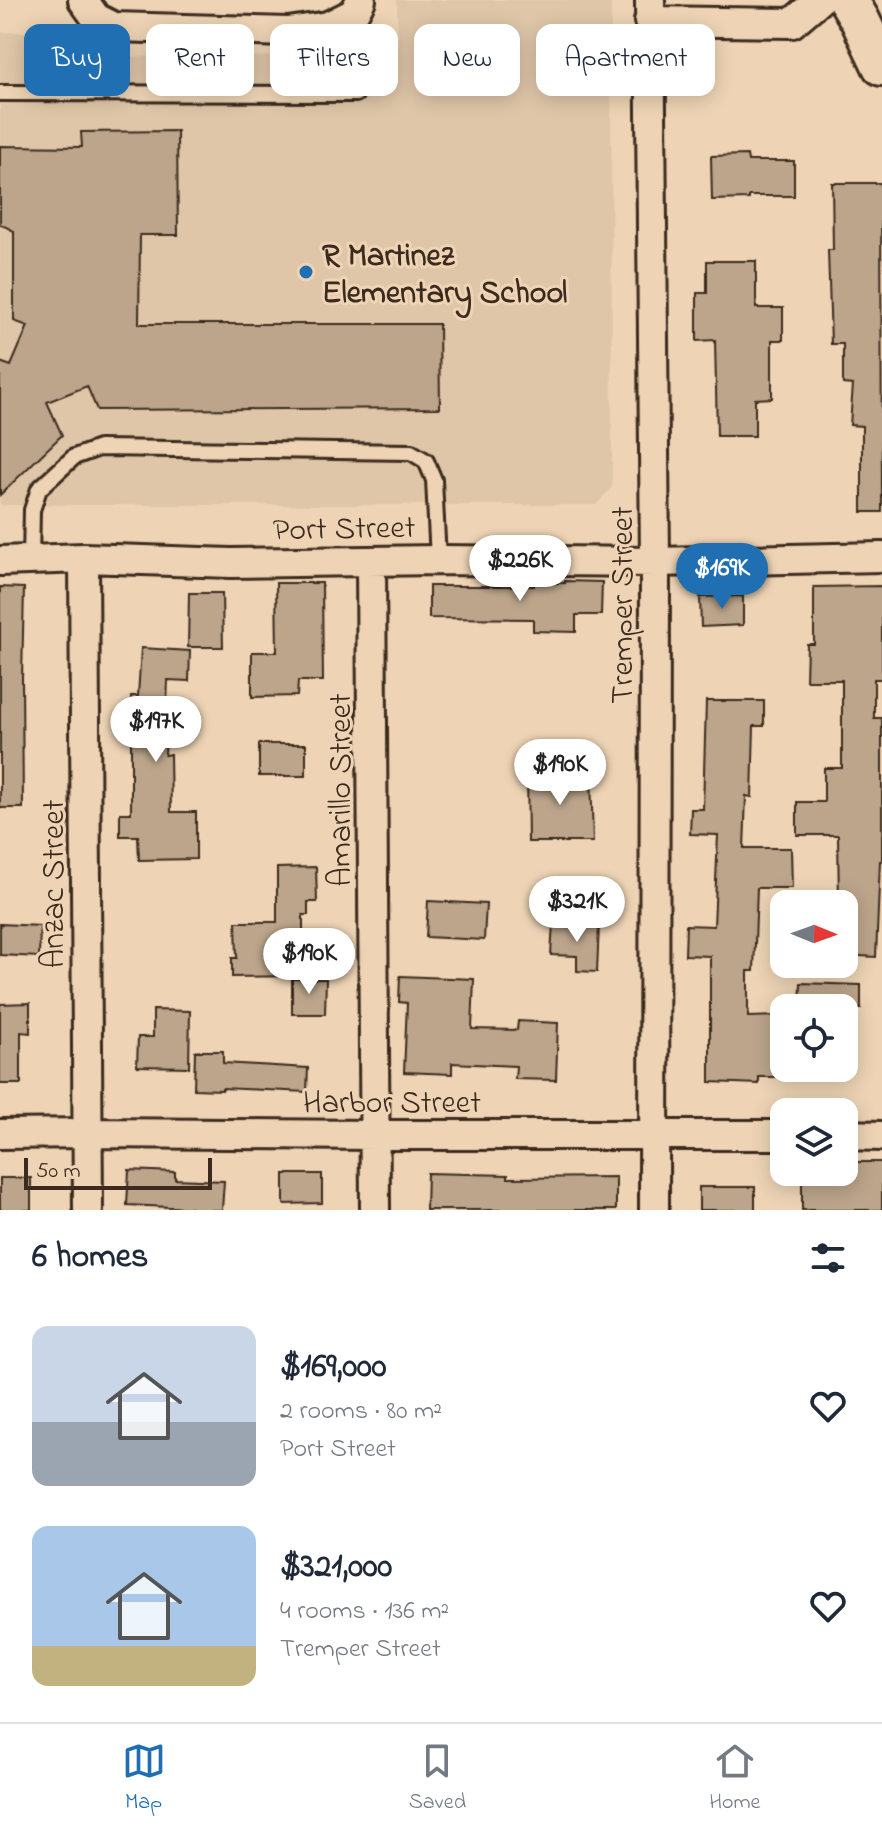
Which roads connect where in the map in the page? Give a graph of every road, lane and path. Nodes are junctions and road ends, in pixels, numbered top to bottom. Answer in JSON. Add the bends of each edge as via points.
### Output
{"nodes":[{"id":1,"x":819,"y":0,"type":"edge"},
{"id":2,"x":848,"y":0,"type":"edge"},
{"id":3,"x":357,"y":6,"type":"edge"},
{"id":4,"x":89,"y":9,"type":"edge"},
{"id":5,"x":650,"y":10,"type":"edge"},
{"id":6,"x":331,"y":24,"type":"edge"},
{"id":7,"x":270,"y":31,"type":"edge"},
{"id":8,"x":882,"y":66,"type":"edge"},
{"id":9,"x":0,"y":93,"type":"edge"},
{"id":10,"x":270,"y":94,"type":"edge"},
{"id":11,"x":882,"y":557,"type":"edge"},
{"id":12,"x":84,"y":558,"type":"junction"},
{"id":13,"x":31,"y":560,"type":"junction"},
{"id":14,"x":438,"y":560,"type":"junction"},
{"id":15,"x":0,"y":561,"type":"edge"},
{"id":16,"x":371,"y":561,"type":"junction"},
{"id":17,"x":655,"y":562,"type":"junction"},
{"id":18,"x":88,"y":1133,"type":"junction"},
{"id":19,"x":0,"y":1134,"type":"edge"},
{"id":20,"x":654,"y":1134,"type":"junction"},
{"id":21,"x":375,"y":1135,"type":"junction"},
{"id":22,"x":770,"y":1135,"type":"edge"},
{"id":23,"x":858,"y":1135,"type":"edge"},
{"id":24,"x":882,"y":1136,"type":"edge"},
{"id":25,"x":88,"y":1210,"type":"edge"},
{"id":26,"x":375,"y":1210,"type":"edge"},
{"id":27,"x":654,"y":1210,"type":"edge"}],
"edges":[{"from":1,"to":5,"type":"street","via":[[792,23]]},
{"from":2,"to":8,"type":"main road"},
{"from":3,"to":6,"type":"street"},
{"from":4,"to":7,"type":"street","via":[[114,27]]},
{"from":5,"to":17,"type":"street","name":"Tremper Street"},
{"from":9,"to":10,"type":"lane"},
{"from":11,"to":17,"type":"street","name":"Port Street"},
{"from":12,"to":13,"type":"street","name":"Port Street"},
{"from":12,"to":16,"type":"street","name":"Port Street"},
{"from":12,"to":18,"type":"street","name":"Anzac Street"},
{"from":13,"to":14,"type":"lane","via":[[32,510],[39,489],[74,457],[99,448],[411,452],[426,461],[434,480]]},
{"from":13,"to":15,"type":"street","name":"Port Street"},
{"from":14,"to":16,"type":"street","name":"Port Street"},
{"from":14,"to":17,"type":"street","name":"Port Street"},
{"from":16,"to":21,"type":"street","name":"Amarillo Street"},
{"from":17,"to":20,"type":"street","name":"Tremper Street"},
{"from":18,"to":19,"type":"street","name":"Harbor Street"},
{"from":18,"to":21,"type":"street","name":"Harbor Street"},
{"from":18,"to":25,"type":"street","name":"Anzac Street"},
{"from":20,"to":21,"type":"street","name":"Harbor Street"},
{"from":20,"to":22,"type":"street","name":"Harbor Street"},
{"from":20,"to":27,"type":"street","name":"Tremper Street"},
{"from":21,"to":26,"type":"street","name":"Amarillo Street"},
{"from":23,"to":24,"type":"street"}]}
